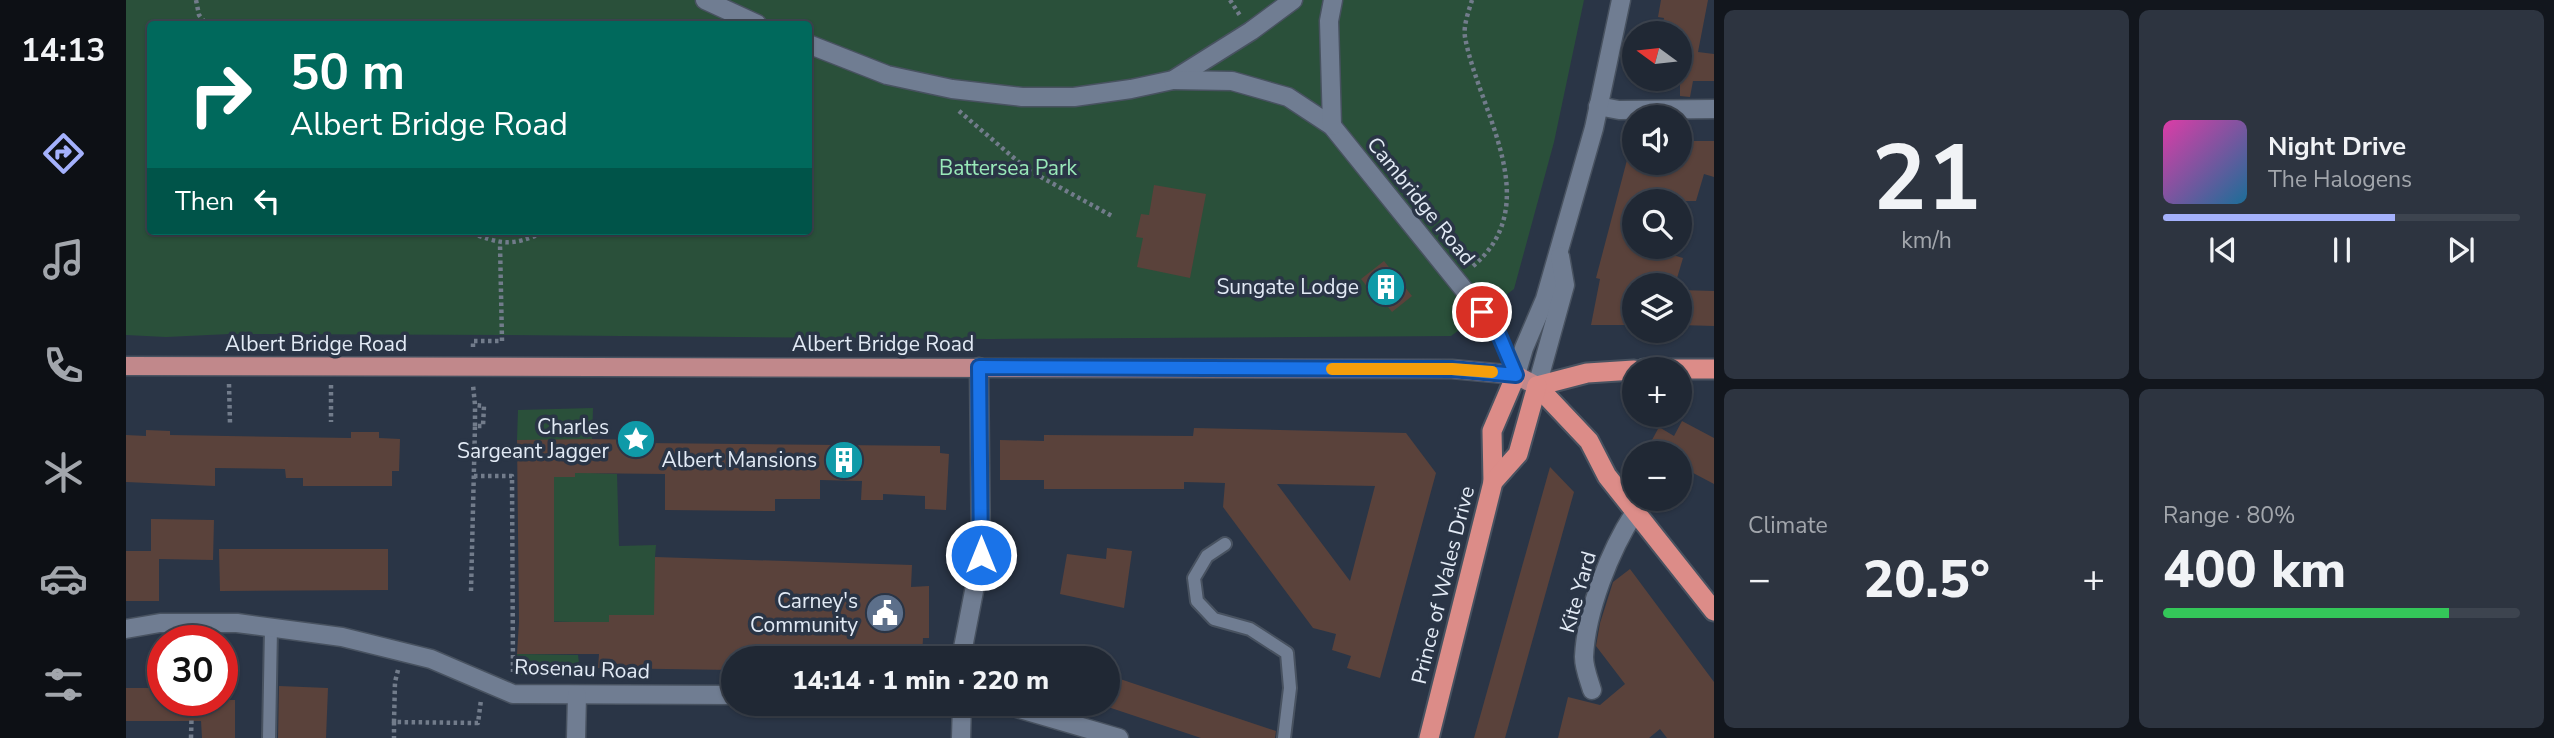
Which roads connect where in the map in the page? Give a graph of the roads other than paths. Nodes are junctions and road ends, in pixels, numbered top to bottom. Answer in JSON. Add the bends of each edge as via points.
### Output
{"nodes":[{"id":1,"x":705,"y":0,"type":"edge"},
{"id":2,"x":1293,"y":0,"type":"edge"},
{"id":3,"x":1333,"y":0,"type":"edge"},
{"id":4,"x":1621,"y":0,"type":"edge"},
{"id":5,"x":750,"y":21,"type":"edge"},
{"id":6,"x":812,"y":46,"type":"edge"},
{"id":7,"x":1173,"y":80,"type":"junction"},
{"id":8,"x":1598,"y":106,"type":"junction"},
{"id":9,"x":1714,"y":109,"type":"edge"},
{"id":10,"x":1332,"y":126,"type":"junction"},
{"id":11,"x":1559,"y":249,"type":"junction"},
{"id":12,"x":1482,"y":312,"type":"joint"},
{"id":13,"x":126,"y":366,"type":"edge"},
{"id":14,"x":979,"y":367,"type":"junction"},
{"id":15,"x":1692,"y":369,"type":"edge"},
{"id":16,"x":1714,"y":369,"type":"edge"},
{"id":17,"x":1622,"y":371,"type":"edge"},
{"id":18,"x":1516,"y":375,"type":"junction"},
{"id":19,"x":1537,"y":386,"type":"junction"},
{"id":20,"x":1493,"y":482,"type":"junction"},
{"id":21,"x":1635,"y":512,"type":"junction"},
{"id":22,"x":1225,"y":544,"type":"dead end"},
{"id":23,"x":1714,"y":611,"type":"edge"},
{"id":24,"x":271,"y":628,"type":"junction"},
{"id":25,"x":126,"y":629,"type":"edge"},
{"id":26,"x":963,"y":646,"type":"edge"},
{"id":27,"x":1592,"y":690,"type":"dead end"},
{"id":28,"x":577,"y":695,"type":"junction"},
{"id":29,"x":721,"y":695,"type":"edge"},
{"id":30,"x":962,"y":716,"type":"edge"},
{"id":31,"x":1044,"y":716,"type":"edge"},
{"id":32,"x":269,"y":738,"type":"edge"},
{"id":33,"x":576,"y":738,"type":"edge"},
{"id":34,"x":961,"y":738,"type":"edge"},
{"id":35,"x":1119,"y":738,"type":"edge"},
{"id":36,"x":1284,"y":738,"type":"edge"},
{"id":37,"x":1429,"y":738,"type":"edge"}],
"edges":[{"from":1,"to":5,"type":"street"},
{"from":2,"to":7,"type":"street"},
{"from":3,"to":10,"type":"street","via":[[1329,21]]},
{"from":4,"to":8,"type":"street","name":"Prince of Wales Drive"},
{"from":6,"to":7,"type":"street","via":[[887,75],[1022,97],[1074,97]]},
{"from":7,"to":10,"type":"street","name":"Cambridge Road","via":[[1232,81],[1288,97]]},
{"from":8,"to":9,"type":"street"},
{"from":8,"to":11,"type":"street","name":"Prince of Wales Drive"},
{"from":10,"to":12,"type":"street","name":"Cambridge Road"},
{"from":11,"to":18,"type":"street","name":"Prince of Wales Drive"},
{"from":11,"to":19,"type":"street","name":"Prince of Wales Drive","via":[[1565,285]]},
{"from":12,"to":18,"type":"lane","name":"Cambridge Road","via":[[1499,335]]},
{"from":13,"to":14,"type":"main road","name":"Albert Bridge Road"},
{"from":14,"to":18,"type":"main road","name":"Albert Bridge Road","via":[[1452,369]]},
{"from":14,"to":26,"type":"street","via":[[981,555]]},
{"from":15,"to":16,"type":"highway"},
{"from":17,"to":19,"type":"highway","via":[[1587,373]]},
{"from":18,"to":19,"type":"main road","name":"Albert Bridge Road"},
{"from":18,"to":20,"type":"highway","via":[[1492,431]]},
{"from":19,"to":20,"type":"highway","name":"Prince of Wales Drive","via":[[1518,454]]},
{"from":19,"to":21,"type":"highway","via":[[1589,441],[1607,476]]},
{"from":20,"to":37,"type":"highway","name":"Prince of Wales Drive"},
{"from":21,"to":23,"type":"highway"},
{"from":21,"to":27,"type":"street","name":"Kite Yard","via":[[1619,537],[1593,611],[1584,659]]},
{"from":22,"to":36,"type":"lane","via":[[1207,556],[1194,578],[1197,601],[1214,619],[1250,629],[1287,653],[1290,688]]},
{"from":24,"to":25,"type":"street","name":"Rosenau Road","via":[[160,623]]},
{"from":24,"to":28,"type":"street","name":"Rosenau Road","via":[[403,651],[521,695]]},
{"from":24,"to":32,"type":"lane"},
{"from":28,"to":29,"type":"street","name":"Rosenau Road"},
{"from":28,"to":33,"type":"street"},
{"from":30,"to":34,"type":"street"},
{"from":31,"to":35,"type":"street"}]}
